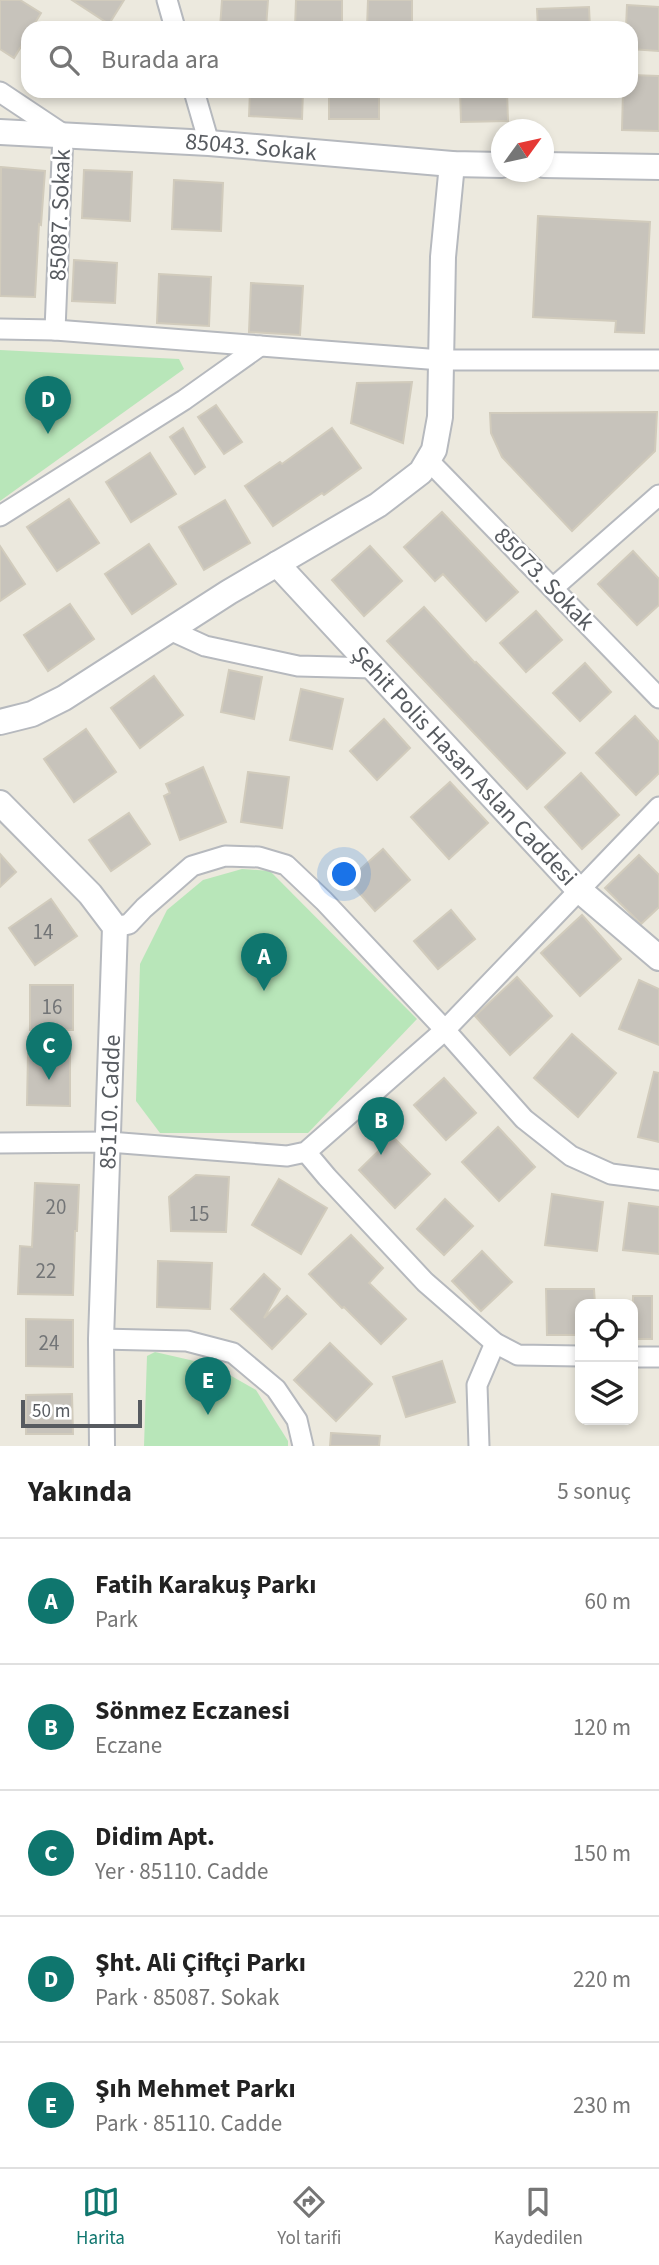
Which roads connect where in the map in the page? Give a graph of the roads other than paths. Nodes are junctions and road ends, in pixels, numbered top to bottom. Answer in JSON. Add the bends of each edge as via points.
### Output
{"nodes":[{"id":1,"x":167,"y":0,"type":"edge"},
{"id":2,"x":173,"y":21,"type":"edge"},
{"id":3,"x":0,"y":92,"type":"edge"},
{"id":4,"x":196,"y":98,"type":"edge"},
{"id":5,"x":0,"y":131,"type":"edge"},
{"id":6,"x":64,"y":134,"type":"junction"},
{"id":7,"x":209,"y":142,"type":"junction"},
{"id":8,"x":452,"y":164,"type":"junction"},
{"id":9,"x":491,"y":165,"type":"edge"},
{"id":10,"x":554,"y":165,"type":"edge"},
{"id":11,"x":659,"y":167,"type":"edge"},
{"id":12,"x":0,"y":329,"type":"edge"},
{"id":13,"x":55,"y":330,"type":"junction"},
{"id":14,"x":260,"y":346,"type":"junction"},
{"id":15,"x":441,"y":360,"type":"junction"},
{"id":16,"x":659,"y":360,"type":"edge"},
{"id":17,"x":428,"y":460,"type":"junction"},
{"id":18,"x":659,"y":495,"type":"edge"},
{"id":19,"x":0,"y":516,"type":"edge"},
{"id":20,"x":277,"y":564,"type":"junction"},
{"id":21,"x":553,"y":588,"type":"junction"},
{"id":22,"x":170,"y":631,"type":"junction"},
{"id":23,"x":374,"y":668,"type":"junction"},
{"id":24,"x":659,"y":698,"type":"edge"},
{"id":25,"x":0,"y":722,"type":"edge"},
{"id":26,"x":0,"y":803,"type":"edge"},
{"id":27,"x":659,"y":807,"type":"edge"},
{"id":28,"x":578,"y":889,"type":"junction"},
{"id":29,"x":115,"y":927,"type":"junction"},
{"id":30,"x":659,"y":958,"type":"edge"},
{"id":31,"x":445,"y":1030,"type":"junction"},
{"id":32,"x":109,"y":1142,"type":"junction"},
{"id":33,"x":0,"y":1143,"type":"edge"},
{"id":34,"x":306,"y":1152,"type":"junction"},
{"id":35,"x":659,"y":1180,"type":"edge"},
{"id":36,"x":102,"y":1339,"type":"junction"},
{"id":37,"x":495,"y":1343,"type":"junction"},
{"id":38,"x":575,"y":1356,"type":"edge"},
{"id":39,"x":638,"y":1357,"type":"edge"},
{"id":40,"x":659,"y":1357,"type":"edge"},
{"id":41,"x":102,"y":1446,"type":"edge"},
{"id":42,"x":303,"y":1446,"type":"edge"},
{"id":43,"x":479,"y":1446,"type":"edge"}],
"edges":[{"from":1,"to":2,"type":"street"},
{"from":3,"to":6,"type":"street","name":"85087. Sokak"},
{"from":4,"to":7,"type":"street"},
{"from":5,"to":6,"type":"street","name":"85043. Sokak"},
{"from":6,"to":7,"type":"street","name":"85043. Sokak"},
{"from":6,"to":13,"type":"street","name":"85087. Sokak"},
{"from":7,"to":8,"type":"street","name":"85043. Sokak"},
{"from":8,"to":9,"type":"street","name":"85043. Sokak"},
{"from":8,"to":15,"type":"street","via":[[443,257]]},
{"from":10,"to":11,"type":"street"},
{"from":12,"to":13,"type":"street"},
{"from":13,"to":14,"type":"street"},
{"from":14,"to":15,"type":"street"},
{"from":14,"to":19,"type":"street","via":[[184,400]]},
{"from":15,"to":16,"type":"street"},
{"from":15,"to":17,"type":"street","via":[[440,417]]},
{"from":17,"to":20,"type":"street","via":[[421,472],[378,505]]},
{"from":17,"to":21,"type":"street","name":"85073. Sokak"},
{"from":18,"to":21,"type":"street"},
{"from":20,"to":22,"type":"street"},
{"from":20,"to":23,"type":"street","name":"Şehit Polis Hasan Aslan Caddesi"},
{"from":21,"to":24,"type":"street","name":"85073. Sokak"},
{"from":22,"to":23,"type":"street","via":[[205,646],[298,666]]},
{"from":22,"to":25,"type":"street","via":[[64,698]]},
{"from":23,"to":28,"type":"street","name":"Şehit Polis Hasan Aslan Caddesi"},
{"from":26,"to":29,"type":"street","via":[[90,894]]},
{"from":27,"to":28,"type":"street"},
{"from":28,"to":30,"type":"street","name":"Şehit Polis Hasan Aslan Caddesi"},
{"from":28,"to":31,"type":"street"},
{"from":29,"to":31,"type":"street","via":[[129,924],[192,866],[225,856],[259,857],[286,865]]},
{"from":29,"to":32,"type":"street","name":"85110. Cadde"},
{"from":31,"to":34,"type":"street"},
{"from":31,"to":35,"type":"street","via":[[524,1119],[571,1156],[611,1174]]},
{"from":32,"to":33,"type":"street"},
{"from":32,"to":34,"type":"street","via":[[287,1156]]},
{"from":32,"to":36,"type":"street","name":"85110. Cadde"},
{"from":34,"to":37,"type":"street","via":[[425,1282]]},
{"from":36,"to":41,"type":"street","name":"85110. Cadde"},
{"from":36,"to":42,"type":"street","via":[[187,1341],[233,1353],[276,1389],[297,1420]]},
{"from":37,"to":38,"type":"street","via":[[519,1355]]},
{"from":37,"to":43,"type":"street","via":[[477,1385]]},
{"from":39,"to":40,"type":"street"}]}
